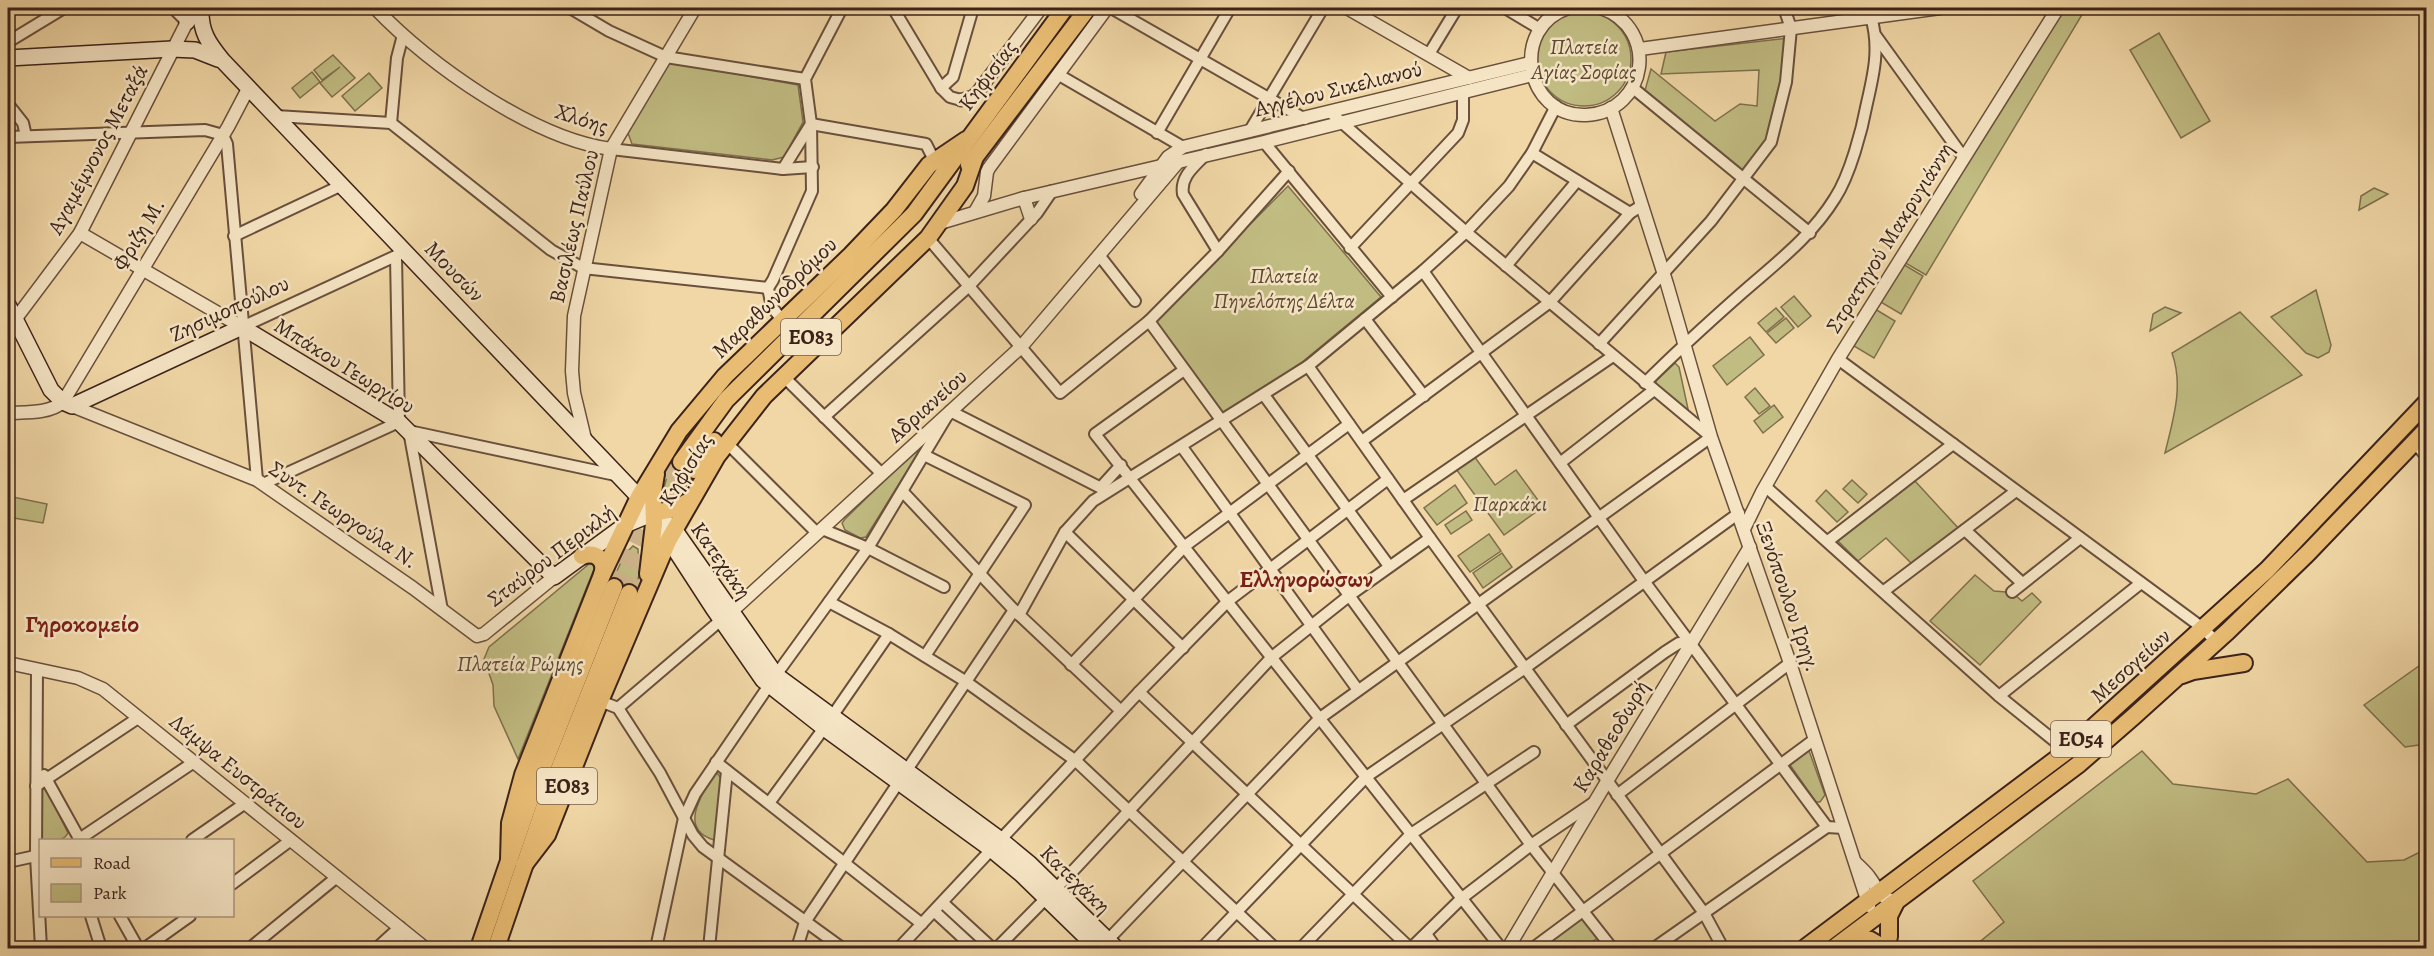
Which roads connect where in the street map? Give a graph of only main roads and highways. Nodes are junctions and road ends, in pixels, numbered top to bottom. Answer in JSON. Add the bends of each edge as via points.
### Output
{"nodes":[{"id":1,"x":196,"y":8,"type":"edge"},
{"id":2,"x":201,"y":8,"type":"edge"},
{"id":3,"x":1065,"y":8,"type":"edge"},
{"id":4,"x":1088,"y":8,"type":"edge"},
{"id":5,"x":187,"y":22,"type":"road end"},
{"id":6,"x":8,"y":58,"type":"edge"},
{"id":7,"x":223,"y":61,"type":"junction"},
{"id":8,"x":966,"y":140,"type":"junction"},
{"id":9,"x":975,"y":157,"type":"junction"},
{"id":10,"x":8,"y":305,"type":"edge"},
{"id":11,"x":10,"y":320,"type":"edge"},
{"id":12,"x":242,"y":327,"type":"joint"},
{"id":13,"x":2427,"y":396,"type":"edge"},
{"id":14,"x":2422,"y":408,"type":"edge"},
{"id":15,"x":2427,"y":430,"type":"edge"},
{"id":16,"x":658,"y":467,"type":"junction"},
{"id":17,"x":639,"y":497,"type":"junction"},
{"id":18,"x":691,"y":500,"type":"junction"},
{"id":19,"x":654,"y":513,"type":"junction"},
{"id":20,"x":625,"y":525,"type":"junction"},
{"id":21,"x":671,"y":535,"type":"junction"},
{"id":22,"x":618,"y":542,"type":"junction"},
{"id":23,"x":651,"y":551,"type":"junction"},
{"id":24,"x":582,"y":556,"type":"junction"},
{"id":25,"x":554,"y":578,"type":"joint"},
{"id":26,"x":622,"y":588,"type":"junction"},
{"id":27,"x":2244,"y":663,"type":"dead end"},
{"id":28,"x":2178,"y":676,"type":"junction"},
{"id":29,"x":516,"y":863,"type":"junction"},
{"id":30,"x":1899,"y":900,"type":"junction"},
{"id":31,"x":1849,"y":937,"type":"junction"},
{"id":32,"x":1885,"y":942,"type":"edge"},
{"id":33,"x":1105,"y":946,"type":"edge"},
{"id":34,"x":502,"y":947,"type":"edge"},
{"id":35,"x":479,"y":948,"type":"edge"},
{"id":36,"x":1804,"y":948,"type":"edge"},
{"id":37,"x":1834,"y":948,"type":"edge"}],
"edges":[{"from":1,"to":5,"type":"main road"},
{"from":2,"to":7,"type":"main road","name":"Μουσών","via":[[201,30]]},
{"from":3,"to":8,"type":"main road","name":"Κηφισίας","number":"ΕΟ83"},
{"from":4,"to":9,"type":"main road","name":"Κηφισίας","number":"ΕΟ83"},
{"from":6,"to":7,"type":"main road","via":[[172,49],[203,51]]},
{"from":7,"to":17,"type":"main road","name":"Μουσών","via":[[342,185],[401,254]]},
{"from":8,"to":9,"type":"main road","name":"Κηφισίας","number":"ΕΟ83","via":[[914,214],[726,400],[688,466],[767,380],[903,248]]},
{"from":8,"to":16,"type":"main road","name":"Μαραθωνοδρόμου","number":"ΕΟ83","via":[[929,165],[858,248],[725,376],[679,431]]},
{"from":9,"to":18,"type":"main road","name":"Κηφισίας","number":"ΕΟ83","via":[[965,186],[928,238],[764,396],[726,442]]},
{"from":10,"to":11,"type":"main road"},
{"from":11,"to":12,"type":"main road","name":"Ζησιμοπούλου","via":[[51,390],[67,404]]},
{"from":12,"to":25,"type":"main road","name":"Μπάκου Γεωργίου","via":[[404,426]]},
{"from":13,"to":14,"type":"main road","name":"Μεσογείων"},
{"from":14,"to":36,"type":"main road","name":"Μεσογείων","number":"ΕΟ54","via":[[2267,570],[2067,751]]},
{"from":15,"to":28,"type":"main road","name":"Μεσογείων","number":"ΕΟ54","via":[[2308,554]]},
{"from":16,"to":17,"type":"main road","name":"Κηφισίας","number":"ΕΟ83"},
{"from":16,"to":19,"type":"main road"},
{"from":17,"to":19,"type":"main road","name":"Μουσών"},
{"from":17,"to":20,"type":"main road","name":"Κηφισίας","number":"ΕΟ83"},
{"from":18,"to":19,"type":"main road"},
{"from":18,"to":21,"type":"main road","name":"Κηφισίας","number":"ΕΟ83"},
{"from":19,"to":20,"type":"main road","name":"Σταύρου Περικλή"},
{"from":19,"to":21,"type":"main road","name":"Κατεχάκη"},
{"from":19,"to":23,"type":"main road"},
{"from":20,"to":22,"type":"main road","name":"Κηφισίας","number":"ΕΟ83"},
{"from":20,"to":24,"type":"main road","name":"Σταύρου Περικλή"},
{"from":21,"to":26,"type":"main road","name":"Κηφισίας","number":"ΕΟ83"},
{"from":21,"to":33,"type":"main road","name":"Κατεχάκη","via":[[773,680],[997,845]]},
{"from":22,"to":23,"type":"main road","via":[[626,534],[638,532],[648,539]]},
{"from":22,"to":26,"type":"main road","name":"Κηφισίας","number":"ΕΟ83"},
{"from":23,"to":26,"type":"main road"},
{"from":24,"to":25,"type":"main road","name":"Σταύρου Περικλή"},
{"from":24,"to":26,"type":"main road","via":[[591,554],[599,558]]},
{"from":26,"to":29,"type":"main road","name":"Κηφισίας","number":"ΕΟ83","via":[[532,794]]},
{"from":26,"to":29,"type":"main road","name":"Κηφισίας","number":"ΕΟ83","via":[[600,701],[547,835]]},
{"from":27,"to":28,"type":"main road"},
{"from":28,"to":30,"type":"main road","name":"Μεσογείων","number":"ΕΟ54","via":[[2079,764]]},
{"from":29,"to":34,"type":"main road","name":"Κηφισίας","number":"ΕΟ83"},
{"from":29,"to":35,"type":"main road","name":"Κηφισίας","number":"ΕΟ83"},
{"from":30,"to":31,"type":"main road","name":"Μεσογείων","number":"ΕΟ54"},
{"from":30,"to":32,"type":"main road","via":[[1889,916]]},
{"from":31,"to":32,"type":"main road"},
{"from":31,"to":37,"type":"main road","name":"Μεσογείων","number":"ΕΟ54"}]}
